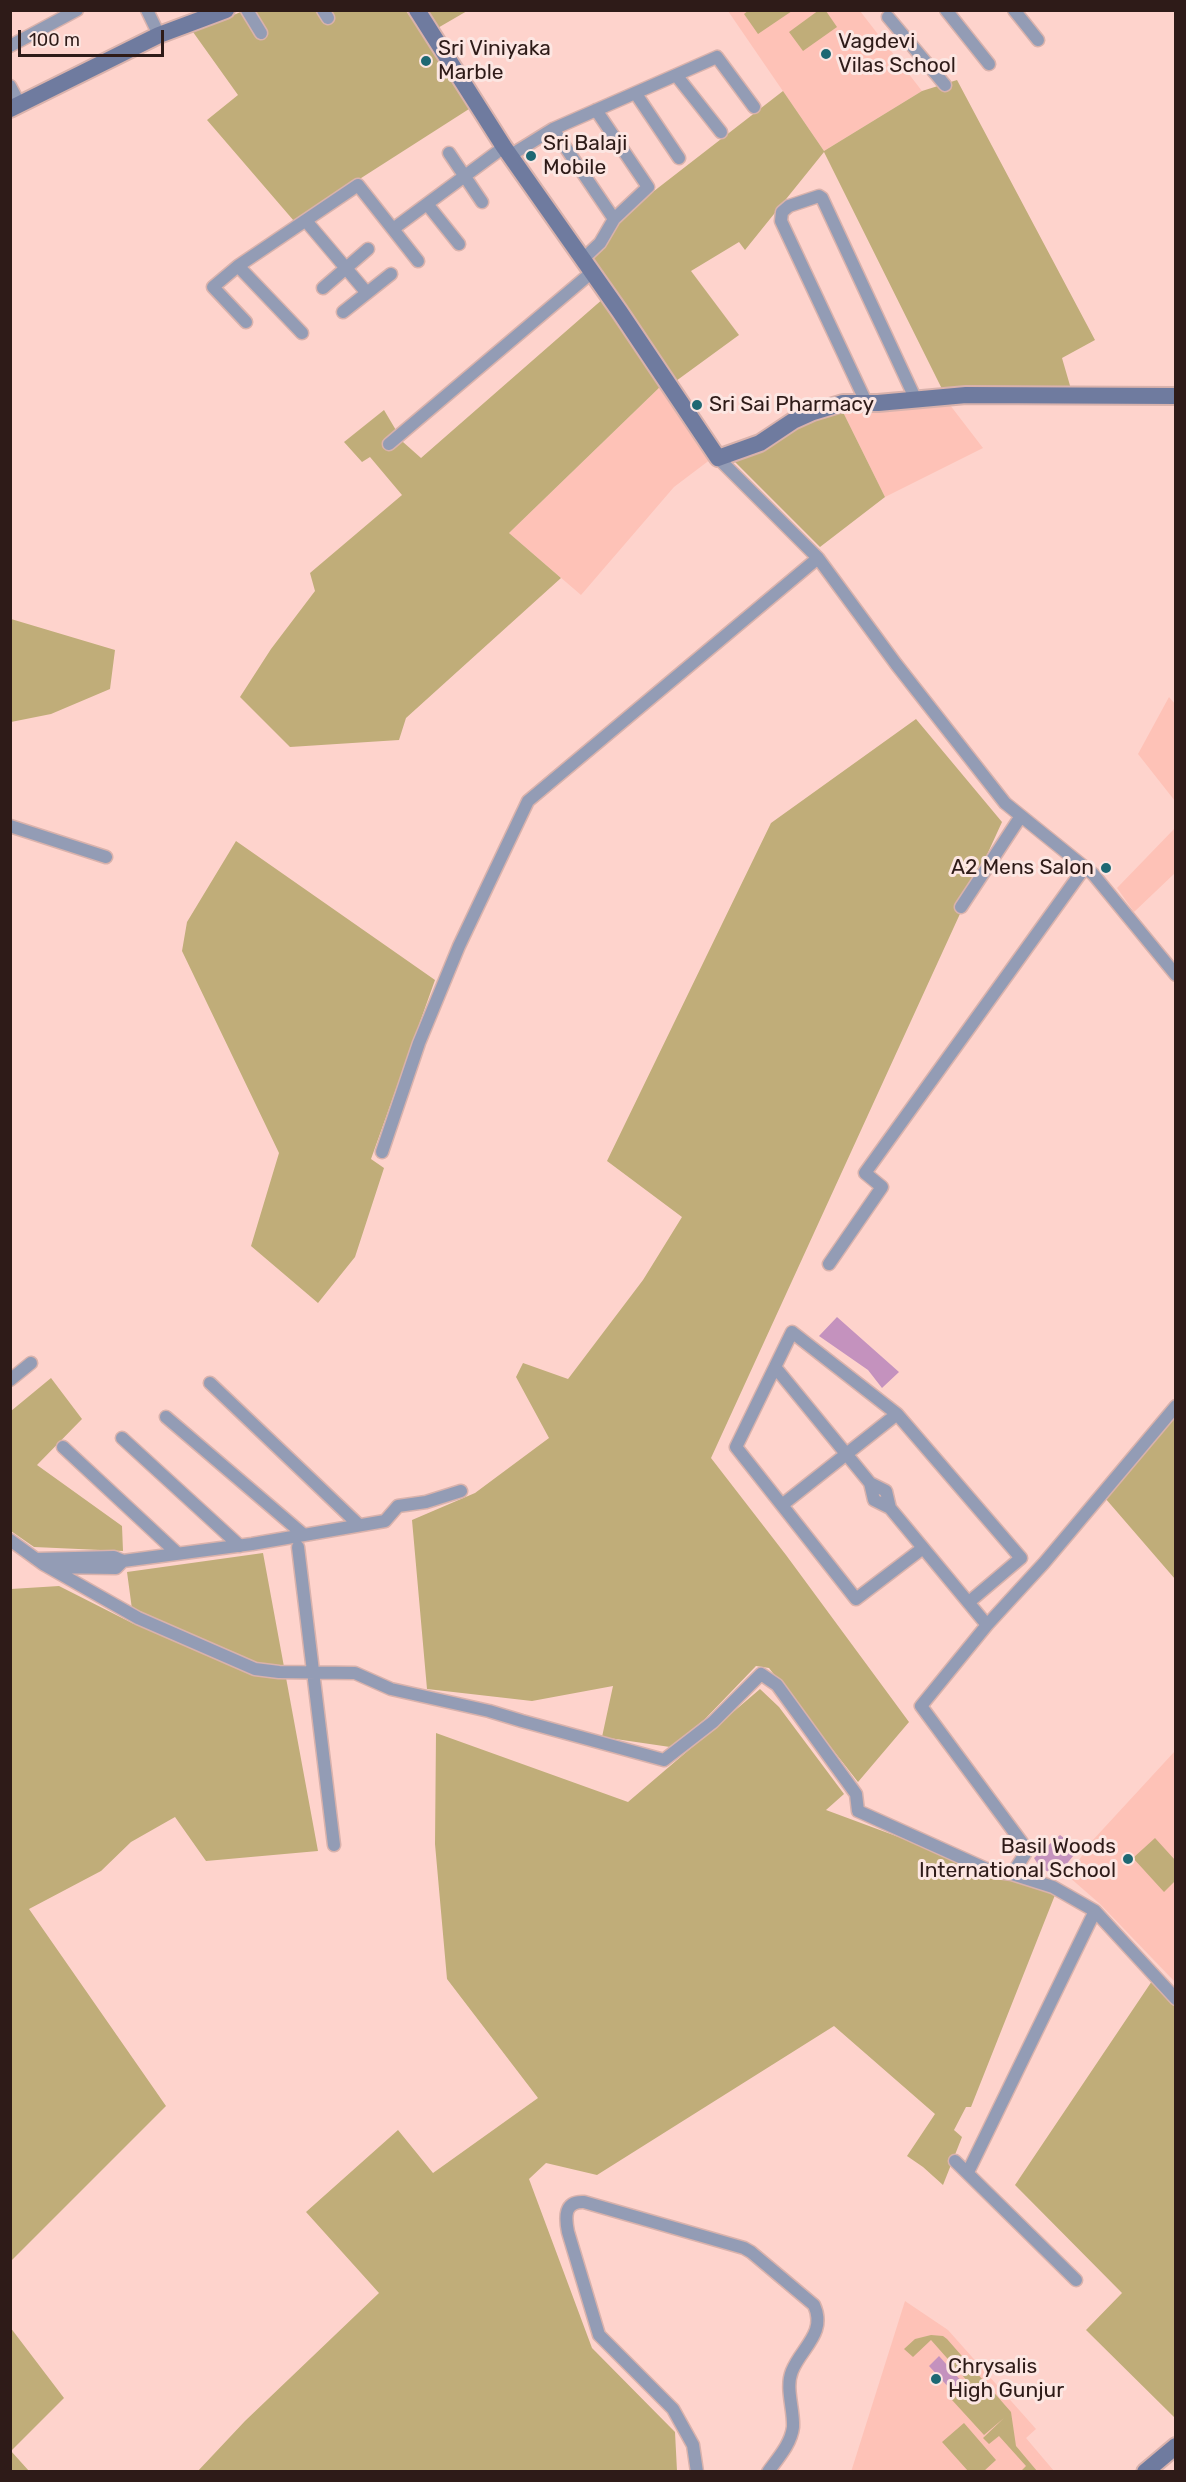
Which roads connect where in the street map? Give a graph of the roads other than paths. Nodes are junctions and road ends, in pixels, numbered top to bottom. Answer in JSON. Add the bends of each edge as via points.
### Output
{"nodes":[{"id":1,"x":77,"y":10,"type":"edge"},
{"id":2,"x":147,"y":10,"type":"edge"},
{"id":3,"x":226,"y":10,"type":"edge"},
{"id":4,"x":247,"y":10,"type":"edge"},
{"id":5,"x":417,"y":10,"type":"edge"},
{"id":6,"x":946,"y":10,"type":"edge"},
{"id":7,"x":1014,"y":10,"type":"edge"},
{"id":8,"x":889,"y":13,"type":"edge"},
{"id":9,"x":197,"y":15,"type":"edge"},
{"id":10,"x":261,"y":33,"type":"dead end"},
{"id":11,"x":159,"y":35,"type":"junction"},
{"id":12,"x":1038,"y":40,"type":"dead end"},
{"id":13,"x":10,"y":46,"type":"edge"},
{"id":14,"x":989,"y":64,"type":"dead end"},
{"id":15,"x":676,"y":75,"type":"junction"},
{"id":16,"x":945,"y":85,"type":"dead end"},
{"id":17,"x":10,"y":86,"type":"edge"},
{"id":18,"x":636,"y":94,"type":"junction"},
{"id":19,"x":15,"y":107,"type":"edge"},
{"id":20,"x":754,"y":107,"type":"dead end"},
{"id":21,"x":596,"y":110,"type":"junction"},
{"id":22,"x":553,"y":129,"type":"junction"},
{"id":23,"x":721,"y":132,"type":"dead end"},
{"id":24,"x":508,"y":151,"type":"junction"},
{"id":25,"x":449,"y":153,"type":"dead end"},
{"id":26,"x":679,"y":158,"type":"dead end"},
{"id":27,"x":464,"y":177,"type":"junction"},
{"id":28,"x":483,"y":202,"type":"dead end"},
{"id":29,"x":427,"y":204,"type":"junction"},
{"id":30,"x":614,"y":219,"type":"junction"},
{"id":31,"x":306,"y":221,"type":"junction"},
{"id":32,"x":393,"y":229,"type":"junction"},
{"id":33,"x":459,"y":244,"type":"dead end"},
{"id":34,"x":368,"y":249,"type":"dead end"},
{"id":35,"x":418,"y":261,"type":"dead end"},
{"id":36,"x":238,"y":266,"type":"junction"},
{"id":37,"x":587,"y":266,"type":"junction"},
{"id":38,"x":346,"y":268,"type":"junction"},
{"id":39,"x":391,"y":274,"type":"dead end"},
{"id":40,"x":323,"y":288,"type":"dead end"},
{"id":41,"x":367,"y":293,"type":"junction"},
{"id":42,"x":343,"y":312,"type":"dead end"},
{"id":43,"x":246,"y":322,"type":"dead end"},
{"id":44,"x":302,"y":333,"type":"dead end"},
{"id":45,"x":1176,"y":396,"type":"edge"},
{"id":46,"x":916,"y":400,"type":"junction"},
{"id":47,"x":866,"y":402,"type":"junction"},
{"id":48,"x":389,"y":444,"type":"dead end"},
{"id":49,"x":718,"y":458,"type":"junction"},
{"id":50,"x":818,"y":558,"type":"junction"},
{"id":51,"x":1021,"y":816,"type":"junction"},
{"id":52,"x":10,"y":826,"type":"edge"},
{"id":53,"x":106,"y":857,"type":"dead end"},
{"id":54,"x":1085,"y":867,"type":"junction"},
{"id":55,"x":961,"y":908,"type":"dead end"},
{"id":56,"x":1176,"y":975,"type":"edge"},
{"id":57,"x":382,"y":1152,"type":"dead end"},
{"id":58,"x":829,"y":1264,"type":"dead end"},
{"id":59,"x":32,"y":1363,"type":"dead end"},
{"id":60,"x":775,"y":1367,"type":"junction"},
{"id":61,"x":11,"y":1379,"type":"edge"},
{"id":62,"x":210,"y":1383,"type":"dead end"},
{"id":63,"x":1176,"y":1406,"type":"edge"},
{"id":64,"x":897,"y":1414,"type":"junction"},
{"id":65,"x":166,"y":1417,"type":"dead end"},
{"id":66,"x":122,"y":1438,"type":"dead end"},
{"id":67,"x":63,"y":1447,"type":"dead end"},
{"id":68,"x":846,"y":1454,"type":"junction"},
{"id":69,"x":461,"y":1491,"type":"dead end"},
{"id":70,"x":782,"y":1505,"type":"junction"},
{"id":71,"x":359,"y":1526,"type":"junction"},
{"id":72,"x":10,"y":1540,"type":"edge"},
{"id":73,"x":301,"y":1541,"type":"junction"},
{"id":74,"x":240,"y":1546,"type":"junction"},
{"id":75,"x":923,"y":1548,"type":"junction"},
{"id":76,"x":177,"y":1553,"type":"junction"},
{"id":77,"x":35,"y":1559,"type":"junction"},
{"id":78,"x":123,"y":1561,"type":"junction"},
{"id":79,"x":48,"y":1567,"type":"junction"},
{"id":80,"x":969,"y":1602,"type":"junction"},
{"id":81,"x":987,"y":1624,"type":"junction"},
{"id":82,"x":314,"y":1672,"type":"junction"},
{"id":83,"x":334,"y":1845,"type":"dead end"},
{"id":84,"x":1012,"y":1874,"type":"junction"},
{"id":85,"x":1095,"y":1911,"type":"junction"},
{"id":86,"x":1176,"y":1999,"type":"edge"},
{"id":87,"x":954,"y":2161,"type":"dead end"},
{"id":88,"x":968,"y":2172,"type":"junction"},
{"id":89,"x":1076,"y":2280,"type":"dead end"},
{"id":90,"x":1176,"y":2446,"type":"edge"},
{"id":91,"x":697,"y":2472,"type":"edge"},
{"id":92,"x":768,"y":2472,"type":"edge"},
{"id":93,"x":1145,"y":2472,"type":"edge"}],
"edges":[{"from":1,"to":13,"type":"street"},
{"from":2,"to":11,"type":"street"},
{"from":3,"to":9,"type":"street"},
{"from":4,"to":10,"type":"street"},
{"from":5,"to":24,"type":"street"},
{"from":6,"to":14,"type":"street"},
{"from":7,"to":12,"type":"street"},
{"from":8,"to":16,"type":"street"},
{"from":9,"to":11,"type":"street"},
{"from":11,"to":19,"type":"street"},
{"from":15,"to":18,"type":"street"},
{"from":15,"to":20,"type":"street","via":[[717,57]]},
{"from":15,"to":23,"type":"street"},
{"from":17,"to":19,"type":"street"},
{"from":18,"to":21,"type":"street"},
{"from":18,"to":26,"type":"street"},
{"from":21,"to":22,"type":"street"},
{"from":21,"to":30,"type":"street","via":[[648,187]]},
{"from":22,"to":24,"type":"street"},
{"from":22,"to":30,"type":"street"},
{"from":24,"to":27,"type":"street"},
{"from":24,"to":37,"type":"street"},
{"from":25,"to":27,"type":"street"},
{"from":27,"to":28,"type":"street"},
{"from":27,"to":29,"type":"street"},
{"from":29,"to":32,"type":"street"},
{"from":29,"to":33,"type":"street"},
{"from":30,"to":37,"type":"street"},
{"from":31,"to":32,"type":"street","via":[[358,185]]},
{"from":31,"to":36,"type":"street"},
{"from":31,"to":38,"type":"street"},
{"from":32,"to":35,"type":"street"},
{"from":34,"to":38,"type":"street"},
{"from":36,"to":43,"type":"street","via":[[213,287]]},
{"from":36,"to":44,"type":"street"},
{"from":37,"to":48,"type":"street"},
{"from":37,"to":49,"type":"street"},
{"from":38,"to":40,"type":"street"},
{"from":38,"to":41,"type":"street"},
{"from":39,"to":41,"type":"street"},
{"from":41,"to":42,"type":"street"},
{"from":45,"to":46,"type":"street","via":[[966,395]]},
{"from":46,"to":47,"type":"street"},
{"from":46,"to":47,"type":"street","via":[[819,196],[789,206],[782,212],[781,221]]},
{"from":47,"to":49,"type":"street","via":[[843,403],[813,412],[760,443]]},
{"from":49,"to":50,"type":"street"},
{"from":50,"to":51,"type":"street","via":[[990,785]]},
{"from":50,"to":57,"type":"street","via":[[528,801],[459,946]]},
{"from":51,"to":54,"type":"street"},
{"from":51,"to":55,"type":"street"},
{"from":52,"to":53,"type":"street"},
{"from":54,"to":56,"type":"street"},
{"from":54,"to":58,"type":"street","via":[[865,1173],[882,1187]]},
{"from":59,"to":61,"type":"street"},
{"from":60,"to":64,"type":"street","via":[[792,1332]]},
{"from":60,"to":68,"type":"street"},
{"from":60,"to":70,"type":"street","via":[[736,1447]]},
{"from":62,"to":71,"type":"street"},
{"from":63,"to":81,"type":"street","via":[[1044,1563]]},
{"from":64,"to":68,"type":"street"},
{"from":64,"to":80,"type":"street","via":[[1021,1558]]},
{"from":65,"to":73,"type":"street"},
{"from":66,"to":74,"type":"street"},
{"from":67,"to":76,"type":"street"},
{"from":68,"to":70,"type":"street"},
{"from":68,"to":75,"type":"street","via":[[870,1483],[886,1491],[890,1508]]},
{"from":69,"to":71,"type":"street","via":[[398,1506],[385,1521]]},
{"from":70,"to":75,"type":"street","via":[[856,1599]]},
{"from":71,"to":73,"type":"street"},
{"from":72,"to":77,"type":"street"},
{"from":73,"to":74,"type":"street"},
{"from":73,"to":82,"type":"street"},
{"from":74,"to":76,"type":"street"},
{"from":75,"to":80,"type":"street"},
{"from":76,"to":78,"type":"street"},
{"from":77,"to":78,"type":"street","via":[[114,1557]]},
{"from":77,"to":79,"type":"street"},
{"from":78,"to":79,"type":"street","via":[[116,1568]]},
{"from":79,"to":82,"type":"street","via":[[138,1618],[255,1669]]},
{"from":80,"to":81,"type":"street"},
{"from":81,"to":84,"type":"street","via":[[921,1706],[1023,1844],[1025,1854]]},
{"from":82,"to":83,"type":"street"},
{"from":82,"to":84,"type":"street","via":[[355,1672],[391,1689],[489,1711],[664,1760],[713,1722],[761,1674],[777,1685],[856,1794],[858,1811],[992,1871]]},
{"from":84,"to":85,"type":"street","via":[[1053,1887]]},
{"from":85,"to":86,"type":"street"},
{"from":85,"to":88,"type":"street"},
{"from":87,"to":88,"type":"street"},
{"from":88,"to":89,"type":"street"},
{"from":90,"to":93,"type":"street"},
{"from":91,"to":92,"type":"street","via":[[693,2445],[673,2409],[599,2335],[565,2216],[575,2202],[744,2248],[813,2305],[819,2316],[815,2332],[791,2372],[793,2428],[786,2447]]}]}
